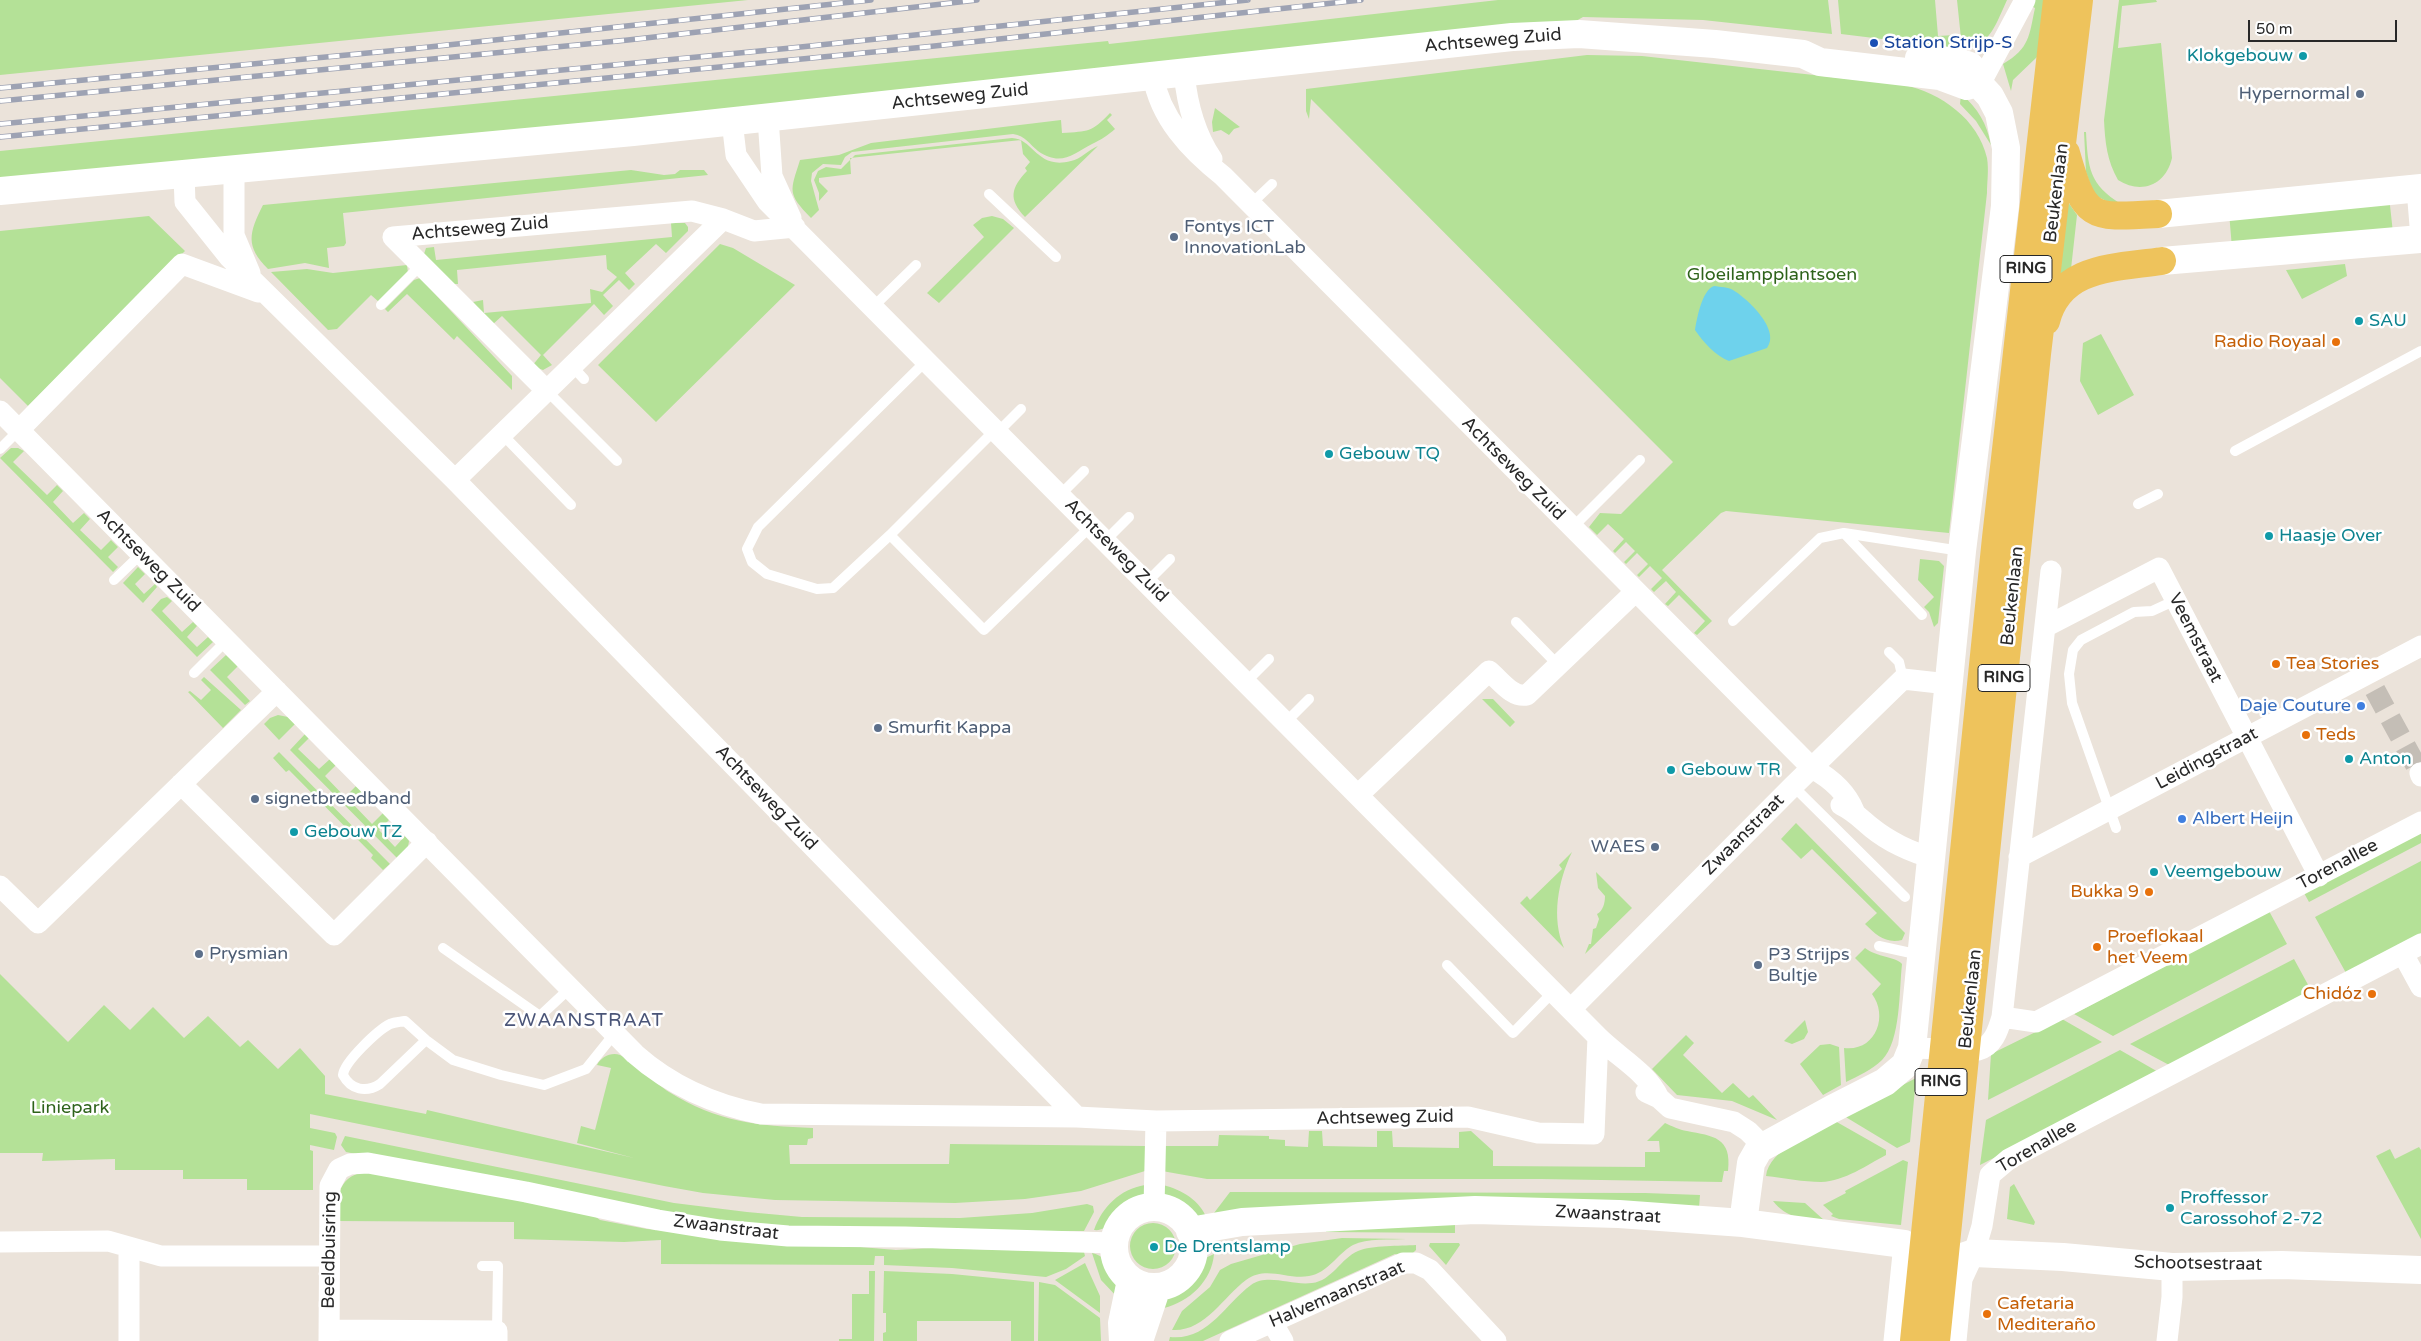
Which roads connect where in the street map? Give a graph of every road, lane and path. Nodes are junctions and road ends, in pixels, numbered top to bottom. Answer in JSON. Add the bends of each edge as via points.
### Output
{"nodes":[{"id":1,"x":2025,"y":0,"type":"edge"},
{"id":2,"x":2057,"y":0,"type":"edge"},
{"id":3,"x":2079,"y":0,"type":"edge"},
{"id":4,"x":1184,"y":73,"type":"junction"},
{"id":5,"x":1153,"y":76,"type":"junction"},
{"id":6,"x":1979,"y":83,"type":"junction"},
{"id":7,"x":768,"y":118,"type":"junction"},
{"id":8,"x":732,"y":122,"type":"junction"},
{"id":9,"x":2063,"y":141,"type":"junction"},
{"id":10,"x":234,"y":170,"type":"junction"},
{"id":11,"x":184,"y":175,"type":"junction"},
{"id":12,"x":1223,"y":176,"type":"junction"},
{"id":13,"x":1272,"y":184,"type":"dead end"},
{"id":14,"x":2419,"y":188,"type":"edge"},
{"id":15,"x":0,"y":191,"type":"edge"},
{"id":16,"x":990,"y":194,"type":"dead end"},
{"id":17,"x":1251,"y":204,"type":"junction"},
{"id":18,"x":2158,"y":214,"type":"joint"},
{"id":19,"x":723,"y":219,"type":"junction"},
{"id":20,"x":795,"y":227,"type":"junction"},
{"id":21,"x":2421,"y":239,"type":"edge"},
{"id":22,"x":1056,"y":257,"type":"dead end"},
{"id":23,"x":2162,"y":261,"type":"joint"},
{"id":24,"x":422,"y":265,"type":"junction"},
{"id":25,"x":916,"y":265,"type":"dead end"},
{"id":26,"x":260,"y":289,"type":"junction"},
{"id":27,"x":381,"y":305,"type":"dead end"},
{"id":28,"x":874,"y":306,"type":"junction"},
{"id":29,"x":2421,"y":351,"type":"edge"},
{"id":30,"x":2037,"y":354,"type":"junction"},
{"id":31,"x":927,"y":360,"type":"junction"},
{"id":32,"x":547,"y":391,"type":"junction"},
{"id":33,"x":1021,"y":408,"type":"dead end"},
{"id":34,"x":0,"y":411,"type":"edge"},
{"id":35,"x":19,"y":430,"type":"junction"},
{"id":36,"x":997,"y":431,"type":"junction"},
{"id":37,"x":502,"y":434,"type":"junction"},
{"id":38,"x":0,"y":449,"type":"edge"},
{"id":39,"x":2236,"y":451,"type":"dead end"},
{"id":40,"x":1640,"y":460,"type":"dead end"},
{"id":41,"x":617,"y":461,"type":"dead end"},
{"id":42,"x":1084,"y":471,"type":"dead end"},
{"id":43,"x":454,"y":480,"type":"junction"},
{"id":44,"x":1060,"y":494,"type":"junction"},
{"id":45,"x":2158,"y":494,"type":"dead end"},
{"id":46,"x":2138,"y":504,"type":"dead end"},
{"id":47,"x":571,"y":505,"type":"dead end"},
{"id":48,"x":1129,"y":517,"type":"dead end"},
{"id":49,"x":1572,"y":528,"type":"junction"},
{"id":50,"x":1098,"y":533,"type":"junction"},
{"id":51,"x":1844,"y":533,"type":"junction"},
{"id":52,"x":890,"y":535,"type":"junction"},
{"id":53,"x":1962,"y":551,"type":"junction"},
{"id":54,"x":141,"y":554,"type":"junction"},
{"id":55,"x":1170,"y":559,"type":"dead end"},
{"id":56,"x":2051,"y":571,"type":"dead end"},
{"id":57,"x":114,"y":580,"type":"dead end"},
{"id":58,"x":1147,"y":582,"type":"junction"},
{"id":59,"x":1635,"y":592,"type":"junction"},
{"id":60,"x":2176,"y":600,"type":"junction"},
{"id":61,"x":1922,"y":616,"type":"dead end"},
{"id":62,"x":1516,"y":622,"type":"dead end"},
{"id":63,"x":1733,"y":622,"type":"dead end"},
{"id":64,"x":2045,"y":627,"type":"junction"},
{"id":65,"x":227,"y":640,"type":"junction"},
{"id":66,"x":2421,"y":646,"type":"edge"},
{"id":67,"x":1889,"y":652,"type":"dead end"},
{"id":68,"x":1269,"y":659,"type":"dead end"},
{"id":69,"x":1560,"y":666,"type":"junction"},
{"id":70,"x":194,"y":673,"type":"dead end"},
{"id":71,"x":1904,"y":679,"type":"junction"},
{"id":72,"x":1246,"y":682,"type":"junction"},
{"id":73,"x":1948,"y":684,"type":"junction"},
{"id":74,"x":277,"y":692,"type":"junction"},
{"id":75,"x":1309,"y":699,"type":"dead end"},
{"id":76,"x":1286,"y":722,"type":"junction"},
{"id":77,"x":2247,"y":738,"type":"junction"},
{"id":78,"x":1812,"y":768,"type":"junction"},
{"id":79,"x":181,"y":784,"type":"junction"},
{"id":80,"x":1793,"y":786,"type":"junction"},
{"id":81,"x":1358,"y":795,"type":"junction"},
{"id":82,"x":2421,"y":822,"type":"edge"},
{"id":83,"x":1979,"y":824,"type":"junction"},
{"id":84,"x":2116,"y":828,"type":"dead end"},
{"id":85,"x":427,"y":842,"type":"junction"},
{"id":86,"x":1931,"y":857,"type":"junction"},
{"id":87,"x":2019,"y":857,"type":"junction"},
{"id":88,"x":2319,"y":876,"type":"junction"},
{"id":89,"x":0,"y":886,"type":"edge"},
{"id":90,"x":1905,"y":897,"type":"dead end"},
{"id":91,"x":1879,"y":946,"type":"dead end"},
{"id":92,"x":443,"y":948,"type":"dead end"},
{"id":93,"x":2412,"y":949,"type":"edge"},
{"id":94,"x":1921,"y":955,"type":"junction"},
{"id":95,"x":1447,"y":965,"type":"dead end"},
{"id":96,"x":2421,"y":987,"type":"edge"},
{"id":97,"x":570,"y":988,"type":"junction"},
{"id":98,"x":1553,"y":992,"type":"junction"},
{"id":99,"x":1571,"y":1009,"type":"junction"},
{"id":100,"x":2002,"y":1017,"type":"junction"},
{"id":101,"x":615,"y":1033,"type":"junction"},
{"id":102,"x":1598,"y":1037,"type":"junction"},
{"id":103,"x":426,"y":1040,"type":"junction"},
{"id":104,"x":1912,"y":1048,"type":"junction"},
{"id":105,"x":1077,"y":1116,"type":"junction"},
{"id":106,"x":1156,"y":1121,"type":"junction"},
{"id":107,"x":1763,"y":1146,"type":"junction"},
{"id":108,"x":344,"y":1165,"type":"joint"},
{"id":109,"x":1154,"y":1207,"type":"junction"},
{"id":110,"x":1743,"y":1223,"type":"junction"},
{"id":111,"x":1192,"y":1241,"type":"junction"},
{"id":112,"x":0,"y":1242,"type":"edge"},
{"id":113,"x":1114,"y":1243,"type":"junction"},
{"id":114,"x":1904,"y":1244,"type":"junction"},
{"id":115,"x":129,"y":1248,"type":"junction"},
{"id":116,"x":1974,"y":1253,"type":"junction"},
{"id":117,"x":329,"y":1256,"type":"junction"},
{"id":118,"x":482,"y":1266,"type":"dead end"},
{"id":119,"x":2172,"y":1267,"type":"junction"},
{"id":120,"x":2421,"y":1270,"type":"edge"},
{"id":121,"x":1144,"y":1284,"type":"junction"},
{"id":122,"x":1272,"y":1322,"type":"junction"},
{"id":123,"x":329,"y":1336,"type":"edge"},
{"id":124,"x":497,"y":1336,"type":"edge"},
{"id":125,"x":129,"y":1341,"type":"edge"},
{"id":126,"x":1123,"y":1341,"type":"edge"},
{"id":127,"x":1139,"y":1341,"type":"edge"},
{"id":128,"x":1230,"y":1341,"type":"edge"},
{"id":129,"x":1283,"y":1341,"type":"edge"},
{"id":130,"x":1496,"y":1341,"type":"edge"},
{"id":131,"x":1894,"y":1341,"type":"edge"},
{"id":132,"x":1914,"y":1341,"type":"edge"},
{"id":133,"x":1936,"y":1341,"type":"edge"},
{"id":134,"x":1956,"y":1341,"type":"edge"},
{"id":135,"x":2167,"y":1341,"type":"edge"}],
"edges":[{"from":1,"to":6,"type":"street"},
{"from":2,"to":83,"type":"main road","name":"Beukenlaan","number":"RING","via":[[1996,538]]},
{"from":3,"to":9,"type":"main road","name":"Beukenlaan","number":"RING"},
{"from":4,"to":5,"type":"street","name":"Achtseweg Zuid"},
{"from":4,"to":6,"type":"street","name":"Achtseweg Zuid","via":[[1490,39],[1579,34],[1803,54],[1820,62],[1940,76],[1968,86]]},
{"from":4,"to":12,"type":"street","name":"Achtseweg Zuid","via":[[1186,92],[1201,142]]},
{"from":5,"to":7,"type":"street","name":"Achtseweg Zuid"},
{"from":5,"to":12,"type":"street","name":"Achtseweg Zuid","via":[[1156,96],[1176,130],[1201,158]]},
{"from":6,"to":53,"type":"street","via":[[1995,102],[2002,126],[2006,148],[2006,206]]},
{"from":7,"to":8,"type":"street","name":"Achtseweg Zuid"},
{"from":7,"to":20,"type":"street","name":"Achtseweg Zuid","via":[[772,176]]},
{"from":8,"to":10,"type":"street","name":"Achtseweg Zuid"},
{"from":8,"to":20,"type":"street","name":"Achtseweg Zuid","via":[[736,155],[767,201]]},
{"from":9,"to":18,"type":"main road","via":[[2082,201],[2111,216]]},
{"from":9,"to":30,"type":"main road","name":"Beukenlaan","number":"RING"},
{"from":10,"to":11,"type":"street","name":"Achtseweg Zuid"},
{"from":10,"to":26,"type":"street","name":"Achtseweg Zuid","via":[[234,235]]},
{"from":11,"to":15,"type":"street","name":"Achtseweg Zuid"},
{"from":11,"to":26,"type":"street","name":"Achtseweg Zuid","via":[[185,202],[228,258]]},
{"from":12,"to":17,"type":"street","name":"Achtseweg Zuid"},
{"from":13,"to":17,"type":"lane"},
{"from":14,"to":18,"type":"street"},
{"from":14,"to":21,"type":"street"},
{"from":16,"to":22,"type":"lane"},
{"from":17,"to":49,"type":"street","name":"Achtseweg Zuid"},
{"from":19,"to":20,"type":"street","name":"Achtseweg Zuid","via":[[754,230]]},
{"from":19,"to":24,"type":"street","name":"Achtseweg Zuid","via":[[692,211],[393,237]]},
{"from":19,"to":32,"type":"street","via":[[578,372]]},
{"from":20,"to":28,"type":"street","name":"Achtseweg Zuid"},
{"from":21,"to":23,"type":"street"},
{"from":23,"to":30,"type":"main road","via":[[2093,270],[2078,277],[2064,288],[2048,313]]},
{"from":24,"to":27,"type":"lane"},
{"from":24,"to":32,"type":"street","name":"Achtseweg Zuid","via":[[463,298]]},
{"from":25,"to":28,"type":"lane"},
{"from":26,"to":35,"type":"street","name":"Achtseweg Zuid","via":[[182,264]]},
{"from":26,"to":43,"type":"street","name":"Achtseweg Zuid"},
{"from":28,"to":31,"type":"street","name":"Achtseweg Zuid"},
{"from":29,"to":39,"type":"lane"},
{"from":30,"to":83,"type":"main road","name":"Beukenlaan","number":"RING"},
{"from":31,"to":36,"type":"street","name":"Achtseweg Zuid"},
{"from":31,"to":52,"type":"lane","via":[[758,527],[749,542],[748,553],[752,562],[768,574],[817,589],[833,588]]},
{"from":32,"to":37,"type":"street"},
{"from":32,"to":41,"type":"lane"},
{"from":33,"to":36,"type":"lane"},
{"from":34,"to":35,"type":"street","name":"Achtseweg Zuid"},
{"from":35,"to":38,"type":"lane"},
{"from":35,"to":54,"type":"street","name":"Achtseweg Zuid"},
{"from":36,"to":44,"type":"street","name":"Achtseweg Zuid"},
{"from":36,"to":52,"type":"lane"},
{"from":37,"to":43,"type":"street"},
{"from":37,"to":47,"type":"lane"},
{"from":40,"to":49,"type":"lane"},
{"from":42,"to":44,"type":"lane"},
{"from":43,"to":105,"type":"street","name":"Achtseweg Zuid"},
{"from":44,"to":50,"type":"street","name":"Achtseweg Zuid"},
{"from":45,"to":46,"type":"lane"},
{"from":48,"to":50,"type":"lane"},
{"from":49,"to":59,"type":"street","name":"Achtseweg Zuid"},
{"from":50,"to":52,"type":"lane","via":[[984,630]]},
{"from":50,"to":58,"type":"street","name":"Achtseweg Zuid"},
{"from":51,"to":53,"type":"lane"},
{"from":51,"to":61,"type":"lane"},
{"from":51,"to":63,"type":"lane","via":[[1820,538]]},
{"from":53,"to":73,"type":"street"},
{"from":54,"to":57,"type":"lane"},
{"from":54,"to":65,"type":"street","name":"Achtseweg Zuid"},
{"from":55,"to":58,"type":"lane"},
{"from":56,"to":64,"type":"street","name":"Beukenlaan"},
{"from":58,"to":72,"type":"street","name":"Achtseweg Zuid"},
{"from":59,"to":69,"type":"street"},
{"from":59,"to":78,"type":"street","name":"Achtseweg Zuid"},
{"from":60,"to":64,"type":"street","name":"Veemstraat","via":[[2159,568]]},
{"from":60,"to":77,"type":"street","name":"Veemstraat"},
{"from":60,"to":84,"type":"lane","via":[[2152,612],[2134,612],[2081,640],[2073,650],[2069,674],[2072,703]]},
{"from":62,"to":69,"type":"lane"},
{"from":64,"to":87,"type":"street","name":"Beukenlaan"},
{"from":65,"to":70,"type":"lane"},
{"from":65,"to":74,"type":"street","name":"Achtseweg Zuid"},
{"from":66,"to":77,"type":"street","name":"Leidingstraat","via":[[2371,682]]},
{"from":67,"to":71,"type":"lane","via":[[1899,662]]},
{"from":68,"to":72,"type":"lane"},
{"from":69,"to":81,"type":"street","via":[[1535,690],[1523,696],[1510,690],[1489,671]]},
{"from":71,"to":73,"type":"street"},
{"from":71,"to":78,"type":"street"},
{"from":72,"to":76,"type":"street","name":"Achtseweg Zuid"},
{"from":73,"to":86,"type":"street"},
{"from":74,"to":79,"type":"street"},
{"from":74,"to":85,"type":"street","name":"Achtseweg Zuid"},
{"from":75,"to":76,"type":"lane"},
{"from":76,"to":81,"type":"street","name":"Achtseweg Zuid"},
{"from":77,"to":87,"type":"street","name":"Leidingstraat"},
{"from":77,"to":88,"type":"street","name":"Veemstraat"},
{"from":78,"to":80,"type":"street","name":"Zwaanstraat"},
{"from":78,"to":86,"type":"street","name":"Achtseweg Zuid","via":[[1849,798],[1854,811],[1873,829],[1918,854]]},
{"from":79,"to":85,"type":"street","via":[[334,935]]},
{"from":79,"to":89,"type":"street","via":[[38,923]]},
{"from":80,"to":90,"type":"lane"},
{"from":80,"to":99,"type":"street","name":"Zwaanstraat"},
{"from":81,"to":98,"type":"street","name":"Achtseweg Zuid"},
{"from":82,"to":88,"type":"street","name":"Torenallee"},
{"from":83,"to":132,"type":"main road","name":"Beukenlaan","number":"RING"},
{"from":83,"to":133,"type":"main road","name":"Beukenlaan","number":"RING"},
{"from":85,"to":97,"type":"street","name":"Achtseweg Zuid"},
{"from":86,"to":94,"type":"street"},
{"from":87,"to":100,"type":"street","name":"Beukenlaan"},
{"from":88,"to":100,"type":"street","name":"Torenallee","via":[[2036,1022]]},
{"from":91,"to":94,"type":"lane"},
{"from":92,"to":97,"type":"lane","via":[[540,1016]]},
{"from":93,"to":96,"type":"street"},
{"from":93,"to":116,"type":"street","name":"Torenallee","via":[[2010,1159],[1990,1175]]},
{"from":94,"to":104,"type":"street"},
{"from":95,"to":98,"type":"lane","via":[[1513,1033]]},
{"from":97,"to":101,"type":"street","name":"Achtseweg Zuid"},
{"from":98,"to":99,"type":"street","name":"Achtseweg Zuid"},
{"from":99,"to":102,"type":"street","name":"Achtseweg Zuid"},
{"from":100,"to":104,"type":"street","via":[[1998,1034],[1982,1048]]},
{"from":101,"to":103,"type":"lane","via":[[586,1069],[544,1085],[453,1060]]},
{"from":101,"to":105,"type":"street","name":"Achtseweg Zuid","via":[[647,1064],[690,1091],[739,1110],[761,1114]]},
{"from":102,"to":106,"type":"street","name":"Achtseweg Zuid","via":[[1594,1134],[1538,1133],[1468,1117]]},
{"from":102,"to":107,"type":"street","name":"Achtseweg Zuid","via":[[1615,1054],[1628,1060],[1670,1108],[1734,1122]]},
{"from":103,"to":103,"type":"lane","via":[[405,1021],[391,1024],[347,1063],[344,1078],[357,1088],[372,1088]]},
{"from":104,"to":107,"type":"street","via":[[1905,1065],[1885,1082]]},
{"from":105,"to":106,"type":"street","name":"Achtseweg Zuid"},
{"from":106,"to":109,"type":"street"},
{"from":107,"to":110,"type":"street","via":[[1751,1162]]},
{"from":108,"to":113,"type":"street","name":"Zwaanstraat","via":[[368,1163],[658,1220],[788,1236]]},
{"from":108,"to":117,"type":"street","name":"Beeldbuisring","via":[[335,1173],[330,1186]]},
{"from":109,"to":111,"type":"street","via":[[1175,1213]]},
{"from":109,"to":113,"type":"street","via":[[1142,1209],[1123,1222]]},
{"from":110,"to":111,"type":"street","name":"Zwaanstraat","via":[[1619,1214],[1475,1210],[1242,1222]]},
{"from":110,"to":114,"type":"street","name":"Zwaanstraat"},
{"from":111,"to":121,"type":"street","via":[[1191,1262],[1181,1276],[1168,1285]]},
{"from":112,"to":115,"type":"street","via":[[108,1241]]},
{"from":113,"to":121,"type":"street","via":[[1117,1264]]},
{"from":114,"to":116,"type":"street","name":"Schootsestraat","via":[[1913,1238],[1961,1246]]},
{"from":114,"to":131,"type":"street"},
{"from":115,"to":117,"type":"street","via":[[161,1256]]},
{"from":115,"to":125,"type":"street"},
{"from":116,"to":119,"type":"street","name":"Schootsestraat"},
{"from":116,"to":134,"type":"street","via":[[1962,1279]]},
{"from":117,"to":123,"type":"street","name":"Beeldbuisring"},
{"from":118,"to":124,"type":"lane","via":[[498,1266]]},
{"from":119,"to":120,"type":"street","name":"Schootsestraat","via":[[2282,1265]]},
{"from":119,"to":135,"type":"street"},
{"from":121,"to":126,"type":"street","via":[[1122,1323]]},
{"from":121,"to":127,"type":"street"},
{"from":122,"to":128,"type":"street","name":"Halvemaanstraat"},
{"from":122,"to":129,"type":"street"},
{"from":122,"to":130,"type":"street","name":"Halvemaanstraat","via":[[1403,1262],[1416,1263],[1430,1270]]},
{"from":123,"to":124,"type":"street"}]}
